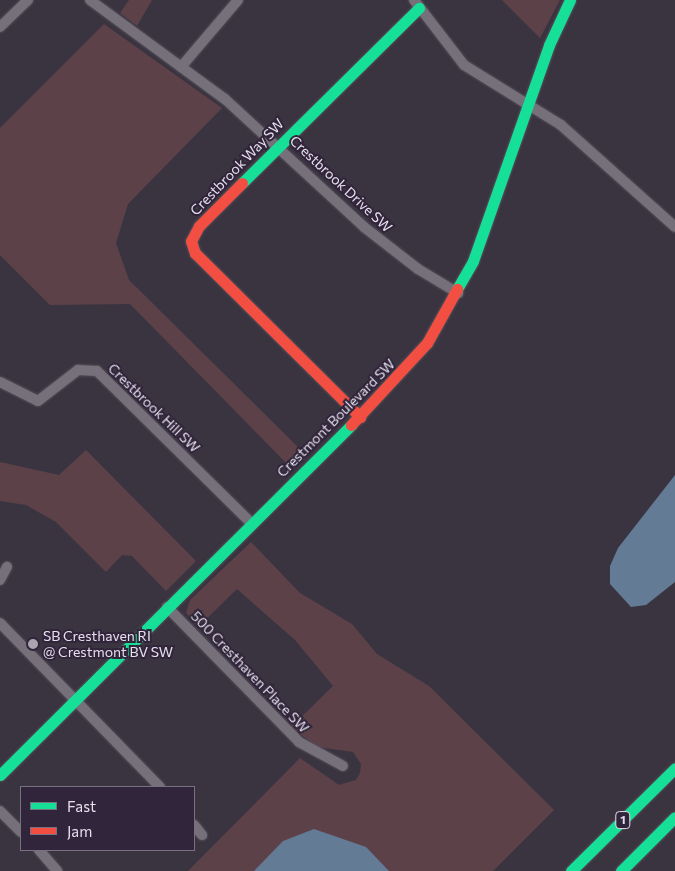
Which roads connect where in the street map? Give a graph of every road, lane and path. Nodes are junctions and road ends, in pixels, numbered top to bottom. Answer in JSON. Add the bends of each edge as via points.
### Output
{"nodes":[{"id":1,"x":28,"y":0,"type":"edge"},
{"id":2,"x":90,"y":0,"type":"edge"},
{"id":3,"x":238,"y":0,"type":"edge"},
{"id":4,"x":570,"y":0,"type":"edge"},
{"id":5,"x":416,"y":4,"type":"edge"},
{"id":6,"x":0,"y":27,"type":"edge"},
{"id":7,"x":181,"y":67,"type":"junction"},
{"id":8,"x":528,"y":105,"type":"junction"},
{"id":9,"x":279,"y":145,"type":"junction"},
{"id":10,"x":675,"y":228,"type":"edge"},
{"id":11,"x":458,"y":293,"type":"junction"},
{"id":12,"x":0,"y":382,"type":"edge"},
{"id":13,"x":360,"y":417,"type":"junction"},
{"id":14,"x":251,"y":523,"type":"junction"},
{"id":15,"x":7,"y":568,"type":"dead end"},
{"id":16,"x":0,"y":580,"type":"edge"},
{"id":17,"x":168,"y":607,"type":"junction"},
{"id":18,"x":0,"y":623,"type":"edge"},
{"id":19,"x":76,"y":699,"type":"junction"},
{"id":20,"x":342,"y":766,"type":"dead end"},
{"id":21,"x":675,"y":768,"type":"edge"},
{"id":22,"x":0,"y":774,"type":"edge"},
{"id":23,"x":159,"y":786,"type":"edge"},
{"id":24,"x":0,"y":811,"type":"edge"},
{"id":25,"x":675,"y":817,"type":"edge"},
{"id":26,"x":195,"y":826,"type":"edge"},
{"id":27,"x":20,"y":831,"type":"edge"},
{"id":28,"x":202,"y":835,"type":"dead end"},
{"id":29,"x":39,"y":851,"type":"edge"},
{"id":30,"x":57,"y":871,"type":"edge"},
{"id":31,"x":571,"y":871,"type":"edge"},
{"id":32,"x":621,"y":871,"type":"edge"}],
"edges":[{"from":1,"to":6,"type":"street"},
{"from":2,"to":7,"type":"street","name":"Crestbrook Drive SW"},
{"from":3,"to":7,"type":"street"},
{"from":4,"to":8,"type":"main road","name":"Crestmont Boulevard SW"},
{"from":5,"to":8,"type":"street","via":[[464,65]]},
{"from":5,"to":9,"type":"main road","name":"Crestbrook Way SW"},
{"from":7,"to":9,"type":"street","name":"Crestbrook Drive SW"},
{"from":8,"to":10,"type":"street","via":[[586,145]]},
{"from":8,"to":11,"type":"main road","name":"Crestmont Boulevard SW"},
{"from":9,"to":11,"type":"street","name":"Crestbrook Drive SW","via":[[364,227],[418,269]]},
{"from":9,"to":13,"type":"main road","name":"Crestbrook Way SW","via":[[199,226],[191,241],[195,253]]},
{"from":11,"to":13,"type":"main road","name":"Crestmont Boulevard SW","via":[[418,354]]},
{"from":12,"to":14,"type":"street","name":"Crestbrook Hill SW","via":[[26,398],[42,400],[74,372],[97,371]]},
{"from":13,"to":14,"type":"main road","name":"Crestmont Boulevard SW"},
{"from":14,"to":17,"type":"main road","name":"Crestmont Boulevard SW"},
{"from":15,"to":16,"type":"street"},
{"from":17,"to":19,"type":"main road","name":"Crestmont Boulevard SW"},
{"from":17,"to":20,"type":"street","name":"500 Cresthaven Place SW","via":[[299,742]]},
{"from":18,"to":19,"type":"street"},
{"from":19,"to":22,"type":"main road","name":"Crestmont Boulevard SW"},
{"from":19,"to":23,"type":"street"},
{"from":21,"to":31,"type":"main road","number":"1"},
{"from":24,"to":27,"type":"street"},
{"from":25,"to":32,"type":"main road"},
{"from":26,"to":28,"type":"street"},
{"from":29,"to":30,"type":"street"}]}
